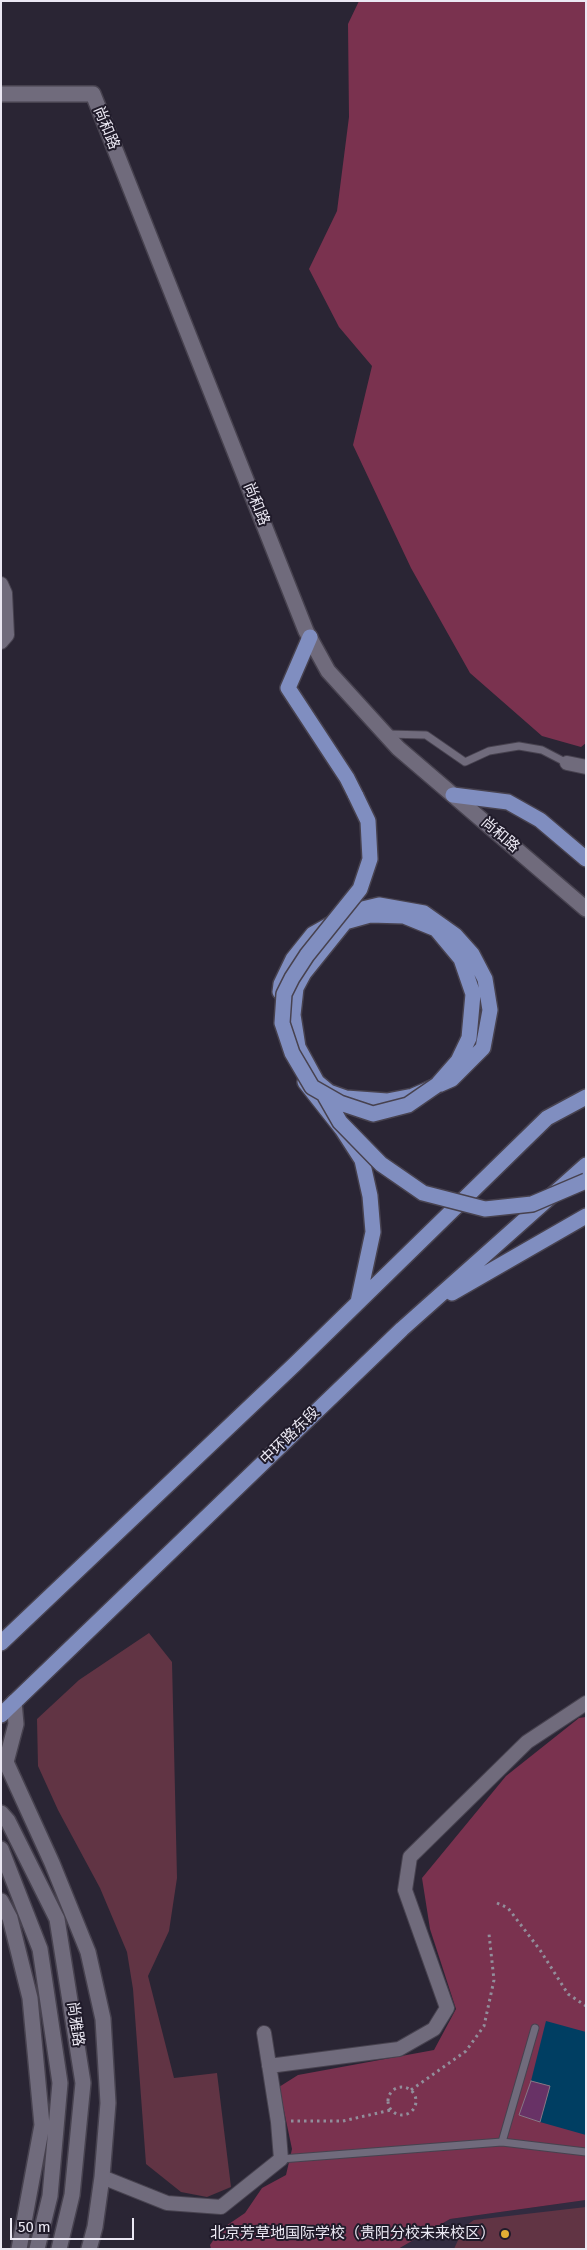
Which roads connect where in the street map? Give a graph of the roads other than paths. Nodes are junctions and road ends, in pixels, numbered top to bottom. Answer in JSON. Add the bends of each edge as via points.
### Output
{"nodes":[{"id":1,"x":1,"y":94,"type":"edge"},
{"id":2,"x":1,"y":584,"type":"edge"},
{"id":3,"x":310,"y":637,"type":"junction"},
{"id":4,"x":1,"y":642,"type":"edge"},
{"id":5,"x":385,"y":734,"type":"junction"},
{"id":6,"x":567,"y":763,"type":"joint"},
{"id":7,"x":586,"y":767,"type":"edge"},
{"id":8,"x":453,"y":795,"type":"junction"},
{"id":9,"x":586,"y":859,"type":"edge"},
{"id":10,"x":586,"y":909,"type":"edge"},
{"id":11,"x":317,"y":1082,"type":"junction"},
{"id":12,"x":586,"y":1090,"type":"edge"},
{"id":13,"x":586,"y":1097,"type":"edge"},
{"id":14,"x":547,"y":1118,"type":"junction"},
{"id":15,"x":586,"y":1165,"type":"edge"},
{"id":16,"x":586,"y":1181,"type":"edge"},
{"id":17,"x":586,"y":1216,"type":"edge"},
{"id":18,"x":358,"y":1302,"type":"junction"},
{"id":19,"x":424,"y":1309,"type":"junction"},
{"id":20,"x":1,"y":1643,"type":"edge"},
{"id":21,"x":14,"y":1702,"type":"junction"},
{"id":22,"x":586,"y":1703,"type":"edge"},
{"id":23,"x":1,"y":1715,"type":"edge"},
{"id":24,"x":5,"y":1817,"type":"edge"},
{"id":25,"x":1,"y":1849,"type":"edge"},
{"id":26,"x":1,"y":1901,"type":"edge"},
{"id":27,"x":536,"y":2028,"type":"dead end"},
{"id":28,"x":264,"y":2032,"type":"dead end"},
{"id":29,"x":269,"y":2066,"type":"junction"},
{"id":30,"x":502,"y":2142,"type":"junction"},
{"id":31,"x":586,"y":2152,"type":"edge"},
{"id":32,"x":281,"y":2160,"type":"junction"},
{"id":33,"x":102,"y":2177,"type":"junction"},
{"id":34,"x":19,"y":2249,"type":"edge"},
{"id":35,"x":37,"y":2249,"type":"edge"},
{"id":36,"x":59,"y":2249,"type":"edge"},
{"id":37,"x":89,"y":2249,"type":"edge"}],
"edges":[{"from":1,"to":3,"type":"main road","name":"尚和路","via":[[93,94]]},
{"from":2,"to":4,"type":"street","via":[[5,593],[7,635]]},
{"from":3,"to":5,"type":"main road","name":"尚和路","via":[[328,671]]},
{"from":3,"to":11,"type":"highway","bridge":true,"via":[[288,688],[356,796],[368,822],[370,859],[360,889],[307,955],[284,994],[282,1023],[292,1053],[312,1087],[340,1103],[373,1114],[408,1105],[437,1085],[458,1061],[469,1038],[473,994],[461,958],[436,929],[404,916],[370,915],[345,922],[304,972],[296,988],[293,1015],[298,1048]]},
{"from":5,"to":6,"type":"lane","via":[[426,735],[465,762],[489,751],[519,746],[542,750]]},
{"from":5,"to":8,"type":"main road","name":"尚和路"},
{"from":6,"to":7,"type":"street"},
{"from":8,"to":9,"type":"highway","via":[[508,802],[540,820]]},
{"from":8,"to":10,"type":"main road","name":"尚和路"},
{"from":11,"to":16,"type":"highway","bridge":true,"via":[[340,1122],[382,1164],[423,1193],[485,1209],[532,1204]]},
{"from":11,"to":18,"type":"highway","via":[[329,1092],[346,1098],[387,1101],[413,1096],[452,1079],[482,1048],[490,1010],[485,979],[472,954],[456,935],[424,913],[379,905],[354,911],[313,934],[293,959],[281,984],[277,1023],[286,1057],[362,1160],[373,1232]]},
{"from":12,"to":14,"type":"highway"},
{"from":13,"to":14,"type":"highway"},
{"from":14,"to":18,"type":"highway"},
{"from":15,"to":19,"type":"highway","name":"中环路东段"},
{"from":17,"to":19,"type":"highway"},
{"from":18,"to":20,"type":"highway"},
{"from":19,"to":21,"type":"highway","name":"中环路东段"},
{"from":21,"to":23,"type":"highway","name":"中环路东段"},
{"from":21,"to":33,"type":"main road","via":[[16,1724],[6,1762],[88,1952],[103,2019],[108,2103]]},
{"from":22,"to":29,"type":"street","via":[[527,1742],[410,1857],[405,1890],[447,2008],[434,2029],[399,2049]]},
{"from":24,"to":36,"type":"main road","name":"尚雅路","via":[[57,1919],[83,2083],[72,2195]]},
{"from":25,"to":35,"type":"main road","name":"尚雅路","via":[[40,1950],[60,2083],[50,2196]]},
{"from":26,"to":34,"type":"main road","via":[[10,1918],[30,1998],[42,2124]]},
{"from":27,"to":30,"type":"lane"},
{"from":28,"to":29,"type":"street"},
{"from":29,"to":32,"type":"street"},
{"from":30,"to":31,"type":"lane"},
{"from":30,"to":32,"type":"lane"},
{"from":32,"to":33,"type":"street","via":[[221,2207],[167,2203]]},
{"from":33,"to":37,"type":"main road"}]}
